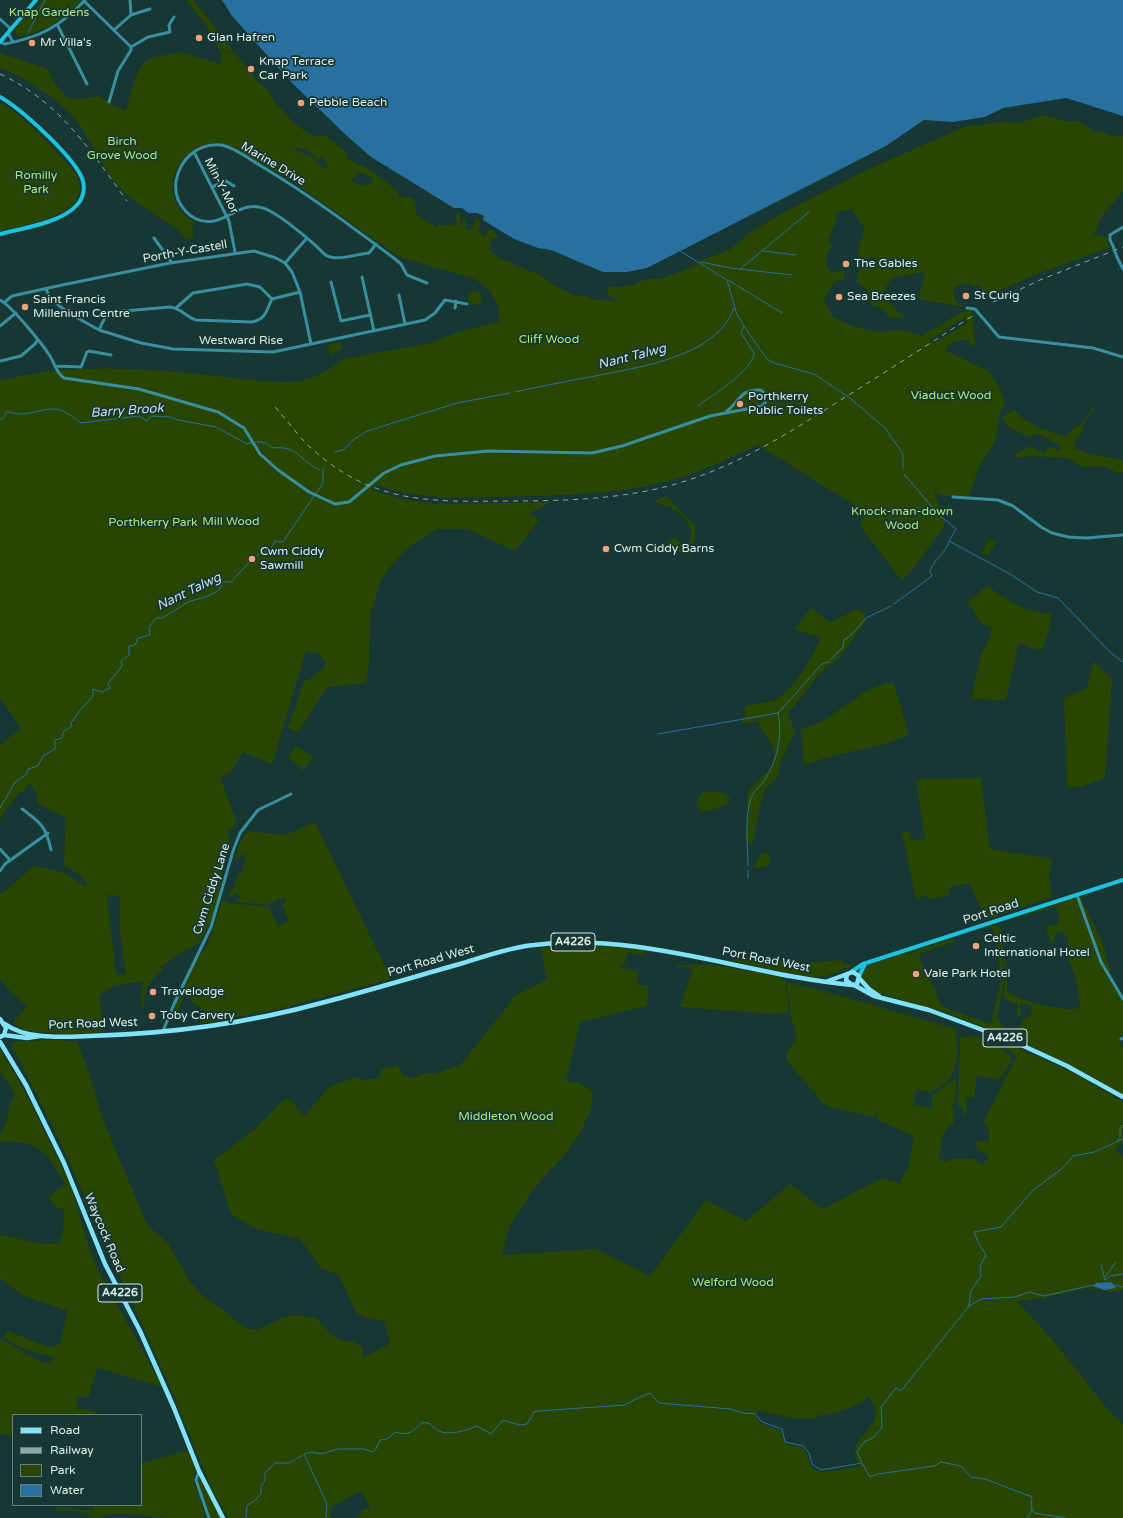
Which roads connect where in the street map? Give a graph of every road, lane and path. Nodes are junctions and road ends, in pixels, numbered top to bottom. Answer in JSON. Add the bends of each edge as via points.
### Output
{"nodes":[{"id":1,"x":36,"y":0,"type":"edge"},
{"id":2,"x":85,"y":0,"type":"edge"},
{"id":3,"x":130,"y":0,"type":"edge"},
{"id":4,"x":150,"y":9,"type":"dead end"},
{"id":5,"x":131,"y":15,"type":"junction"},
{"id":6,"x":174,"y":18,"type":"dead end"},
{"id":7,"x":0,"y":19,"type":"edge"},
{"id":8,"x":58,"y":26,"type":"junction"},
{"id":9,"x":11,"y":29,"type":"junction"},
{"id":10,"x":114,"y":30,"type":"junction"},
{"id":11,"x":8,"y":33,"type":"junction"},
{"id":12,"x":0,"y":42,"type":"edge"},
{"id":13,"x":13,"y":42,"type":"junction"},
{"id":14,"x":131,"y":47,"type":"junction"},
{"id":15,"x":87,"y":84,"type":"dead end"},
{"id":16,"x":0,"y":97,"type":"edge"},
{"id":17,"x":109,"y":102,"type":"dead end"},
{"id":18,"x":194,"y":152,"type":"junction"},
{"id":19,"x":234,"y":186,"type":"dead end"},
{"id":20,"x":212,"y":187,"type":"junction"},
{"id":21,"x":227,"y":215,"type":"junction"},
{"id":22,"x":1123,"y":227,"type":"edge"},
{"id":23,"x":0,"y":234,"type":"edge"},
{"id":24,"x":154,"y":238,"type":"dead end"},
{"id":25,"x":306,"y":238,"type":"junction"},
{"id":26,"x":376,"y":244,"type":"junction"},
{"id":27,"x":235,"y":252,"type":"junction"},
{"id":28,"x":172,"y":263,"type":"junction"},
{"id":29,"x":285,"y":263,"type":"junction"},
{"id":30,"x":1123,"y":269,"type":"edge"},
{"id":31,"x":362,"y":277,"type":"dead end"},
{"id":32,"x":331,"y":282,"type":"dead end"},
{"id":33,"x":427,"y":283,"type":"dead end"},
{"id":34,"x":46,"y":289,"type":"junction"},
{"id":35,"x":300,"y":292,"type":"junction"},
{"id":36,"x":399,"y":295,"type":"dead end"},
{"id":37,"x":272,"y":299,"type":"junction"},
{"id":38,"x":0,"y":300,"type":"edge"},
{"id":39,"x":5,"y":302,"type":"junction"},
{"id":40,"x":456,"y":302,"type":"junction"},
{"id":41,"x":467,"y":304,"type":"dead end"},
{"id":42,"x":177,"y":307,"type":"junction"},
{"id":43,"x":455,"y":308,"type":"dead end"},
{"id":44,"x":967,"y":308,"type":"dead end"},
{"id":45,"x":16,"y":313,"type":"junction"},
{"id":46,"x":370,"y":315,"type":"junction"},
{"id":47,"x":405,"y":324,"type":"junction"},
{"id":48,"x":0,"y":326,"type":"edge"},
{"id":49,"x":99,"y":330,"type":"junction"},
{"id":50,"x":374,"y":331,"type":"junction"},
{"id":51,"x":37,"y":340,"type":"junction"},
{"id":52,"x":311,"y":344,"type":"junction"},
{"id":53,"x":111,"y":355,"type":"dead end"},
{"id":54,"x":1123,"y":357,"type":"edge"},
{"id":55,"x":0,"y":361,"type":"edge"},
{"id":56,"x":56,"y":366,"type":"junction"},
{"id":57,"x":727,"y":411,"type":"junction"},
{"id":58,"x":953,"y":497,"type":"dead end"},
{"id":59,"x":1123,"y":535,"type":"edge"},
{"id":60,"x":291,"y":794,"type":"dead end"},
{"id":61,"x":22,"y":809,"type":"dead end"},
{"id":62,"x":48,"y":833,"type":"junction"},
{"id":63,"x":0,"y":849,"type":"edge"},
{"id":64,"x":51,"y":850,"type":"dead end"},
{"id":65,"x":10,"y":860,"type":"junction"},
{"id":66,"x":0,"y":871,"type":"edge"},
{"id":67,"x":1123,"y":880,"type":"edge"},
{"id":68,"x":1076,"y":895,"type":"junction"},
{"id":69,"x":865,"y":964,"type":"junction"},
{"id":70,"x":849,"y":973,"type":"junction"},
{"id":71,"x":859,"y":977,"type":"junction"},
{"id":72,"x":827,"y":982,"type":"junction"},
{"id":73,"x":853,"y":985,"type":"junction"},
{"id":74,"x":879,"y":996,"type":"junction"},
{"id":75,"x":1123,"y":999,"type":"edge"},
{"id":76,"x":0,"y":1019,"type":"edge"},
{"id":77,"x":5,"y":1024,"type":"junction"},
{"id":78,"x":163,"y":1031,"type":"junction"},
{"id":79,"x":2,"y":1036,"type":"edge"},
{"id":80,"x":42,"y":1036,"type":"junction"},
{"id":81,"x":0,"y":1042,"type":"edge"},
{"id":82,"x":5,"y":1048,"type":"junction"},
{"id":83,"x":1123,"y":1097,"type":"edge"},
{"id":84,"x":199,"y":1471,"type":"junction"},
{"id":85,"x":209,"y":1518,"type":"edge"},
{"id":86,"x":223,"y":1518,"type":"edge"}],
"edges":[{"from":1,"to":9,"type":"street"},
{"from":2,"to":8,"type":"street"},
{"from":2,"to":10,"type":"street"},
{"from":3,"to":5,"type":"street"},
{"from":4,"to":5,"type":"street"},
{"from":5,"to":10,"type":"street"},
{"from":6,"to":14,"type":"street","via":[[169,25],[170,32],[148,37]]},
{"from":7,"to":9,"type":"street"},
{"from":8,"to":13,"type":"street"},
{"from":8,"to":15,"type":"street"},
{"from":9,"to":11,"type":"street"},
{"from":10,"to":14,"type":"street"},
{"from":11,"to":12,"type":"street"},
{"from":11,"to":13,"type":"street"},
{"from":12,"to":13,"type":"street"},
{"from":14,"to":17,"type":"street","via":[[118,72]]},
{"from":16,"to":23,"type":"street","via":[[28,116],[45,133],[80,173],[84,189],[76,206],[62,216]]},
{"from":18,"to":20,"type":"street","name":"Min-Y-Mor"},
{"from":18,"to":21,"type":"street","name":"Marine Drive","via":[[183,162],[177,176],[176,193],[181,207],[190,215],[205,221]]},
{"from":18,"to":26,"type":"street","name":"Marine Drive","via":[[213,145],[226,147],[294,186]]},
{"from":19,"to":20,"type":"street","via":[[226,181]]},
{"from":20,"to":21,"type":"street","name":"Min-Y-Mor"},
{"from":21,"to":25,"type":"street","name":"Marine Drive","via":[[247,207],[265,209]]},
{"from":21,"to":27,"type":"street","name":"Min-Y-Mor"},
{"from":22,"to":30,"type":"street","bridge":true,"via":[[1112,233],[1110,240]]},
{"from":24,"to":28,"type":"street"},
{"from":25,"to":26,"type":"street","name":"Marine Drive","via":[[324,254],[335,258],[369,253]]},
{"from":25,"to":29,"type":"street"},
{"from":26,"to":33,"type":"street","name":"Marine Drive","via":[[401,264],[407,275]]},
{"from":27,"to":28,"type":"street","name":"Porth-Y-Castell"},
{"from":27,"to":29,"type":"street","name":"Porth-Y-Castell","via":[[260,251]]},
{"from":28,"to":34,"type":"street","name":"Porth-Y-Castell"},
{"from":29,"to":35,"type":"street","name":"Porth-Y-Castell","via":[[294,276]]},
{"from":31,"to":46,"type":"street"},
{"from":32,"to":46,"type":"street","via":[[341,321]]},
{"from":34,"to":39,"type":"street","name":"Porth-Y-Castell","via":[[12,296]]},
{"from":34,"to":49,"type":"street","name":"Westward Rise","via":[[50,298],[67,312]]},
{"from":35,"to":37,"type":"street"},
{"from":35,"to":52,"type":"street","name":"Porth-Y-Castell"},
{"from":36,"to":47,"type":"street"},
{"from":37,"to":42,"type":"street","via":[[260,287],[247,284],[193,293]]},
{"from":37,"to":42,"type":"street","via":[[266,314],[258,321],[252,322],[196,320],[188,317]]},
{"from":38,"to":39,"type":"street"},
{"from":39,"to":45,"type":"street"},
{"from":40,"to":41,"type":"street","name":"Westward Rise"},
{"from":40,"to":43,"type":"street"},
{"from":40,"to":47,"type":"street","name":"Westward Rise","via":[[443,301],[431,316]]},
{"from":42,"to":49,"type":"street","via":[[112,312],[106,315]]},
{"from":44,"to":54,"type":"street","via":[[975,309],[999,337],[1072,345],[1102,350]]},
{"from":45,"to":48,"type":"street"},
{"from":45,"to":51,"type":"street"},
{"from":46,"to":50,"type":"street"},
{"from":47,"to":50,"type":"street","name":"Westward Rise"},
{"from":49,"to":52,"type":"street","name":"Westward Rise","via":[[141,343],[173,349],[273,352]]},
{"from":50,"to":52,"type":"street","name":"Westward Rise"},
{"from":51,"to":55,"type":"street","via":[[21,356]]},
{"from":51,"to":56,"type":"street"},
{"from":53,"to":56,"type":"street","via":[[89,351],[81,367]]},
{"from":56,"to":57,"type":"street","via":[[60,375],[69,379],[139,389],[218,412],[244,428],[266,460],[312,495],[335,504],[349,502],[384,472],[435,456],[502,451],[592,453],[622,446]]},
{"from":57,"to":57,"type":"street","via":[[750,389],[761,390],[765,394],[765,403],[762,406]]},
{"from":58,"to":59,"type":"street","via":[[998,500],[1013,506],[1052,533],[1068,537]]},
{"from":60,"to":78,"type":"street","name":"Cwm Ciddy Lane","via":[[258,810],[240,833],[232,850],[211,928]]},
{"from":61,"to":62,"type":"street","via":[[42,823]]},
{"from":62,"to":64,"type":"street"},
{"from":62,"to":65,"type":"street"},
{"from":63,"to":65,"type":"street"},
{"from":65,"to":66,"type":"street"},
{"from":67,"to":68,"type":"street","name":"Port Road"},
{"from":68,"to":69,"type":"street","name":"Port Road"},
{"from":68,"to":75,"type":"street","via":[[1101,962]]},
{"from":69,"to":70,"type":"street","name":"Port Road"},
{"from":69,"to":71,"type":"street"},
{"from":70,"to":71,"type":"main road","number":"A4226","via":[[857,973]]},
{"from":70,"to":72,"type":"main road"},
{"from":70,"to":73,"type":"main road","via":[[846,980]]},
{"from":71,"to":73,"type":"main road","via":[[857,984]]},
{"from":71,"to":74,"type":"main road","number":"A4226"},
{"from":72,"to":73,"type":"main road","name":"Port Road West","number":"A4226"},
{"from":72,"to":78,"type":"main road","name":"Port Road West","number":"A4226","via":[[652,948],[592,941],[533,945],[477,958],[296,1010]]},
{"from":73,"to":74,"type":"main road","number":"A4226"},
{"from":74,"to":83,"type":"main road","number":"A4226","via":[[940,1014],[1009,1039],[1067,1066]]},
{"from":76,"to":77,"type":"main road"},
{"from":77,"to":79,"type":"main road","name":"Waycock Road","via":[[6,1030]]},
{"from":77,"to":80,"type":"main road","name":"Port Road West","number":"A4226","via":[[16,1031]]},
{"from":78,"to":80,"type":"main road","name":"Port Road West","number":"A4226","via":[[106,1036]]},
{"from":79,"to":80,"type":"main road","name":"Port Road West","number":"A4226"},
{"from":79,"to":82,"type":"main road","name":"Waycock Road","number":"A4226"},
{"from":81,"to":82,"type":"main road","name":"Waycock Road","number":"A4226"},
{"from":82,"to":84,"type":"main road","name":"Waycock Road","number":"A4226","via":[[64,1163],[105,1264],[145,1343]]},
{"from":84,"to":85,"type":"street","name":"Waycock Road","via":[[196,1480]]},
{"from":84,"to":86,"type":"main road","name":"Waycock Road","number":"A4226"}]}
